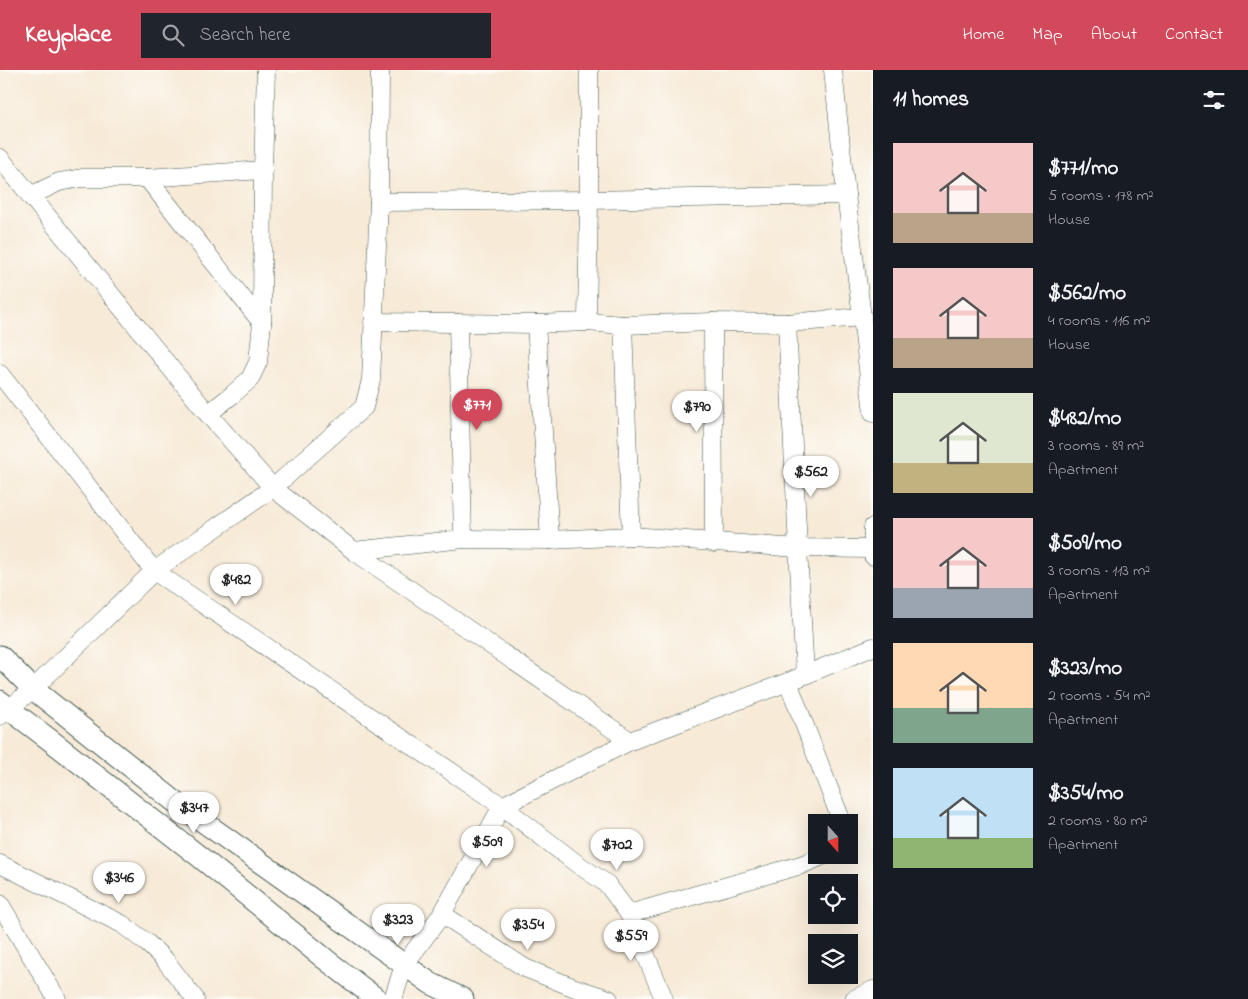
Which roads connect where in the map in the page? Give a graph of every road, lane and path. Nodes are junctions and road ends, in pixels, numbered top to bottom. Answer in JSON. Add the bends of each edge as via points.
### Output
{"nodes":[{"id":1,"x":266,"y":70,"type":"edge"},
{"id":2,"x":380,"y":70,"type":"edge"},
{"id":3,"x":590,"y":70,"type":"edge"},
{"id":4,"x":832,"y":70,"type":"edge"},
{"id":5,"x":0,"y":158,"type":"edge"},
{"id":6,"x":263,"y":170,"type":"junction"},
{"id":7,"x":147,"y":178,"type":"junction"},
{"id":8,"x":846,"y":195,"type":"junction"},
{"id":9,"x":30,"y":196,"type":"junction"},
{"id":10,"x":589,"y":200,"type":"junction"},
{"id":11,"x":379,"y":202,"type":"junction"},
{"id":12,"x":862,"y":317,"type":"junction"},
{"id":13,"x":373,"y":322,"type":"junction"},
{"id":14,"x":587,"y":322,"type":"junction"},
{"id":15,"x":713,"y":322,"type":"junction"},
{"id":16,"x":458,"y":323,"type":"junction"},
{"id":17,"x":787,"y":323,"type":"junction"},
{"id":18,"x":262,"y":324,"type":"junction"},
{"id":19,"x":536,"y":324,"type":"junction"},
{"id":20,"x":623,"y":325,"type":"junction"},
{"id":21,"x":0,"y":374,"type":"edge"},
{"id":22,"x":873,"y":412,"type":"edge"},
{"id":23,"x":208,"y":414,"type":"junction"},
{"id":24,"x":273,"y":488,"type":"junction"},
{"id":25,"x":873,"y":527,"type":"edge"},
{"id":26,"x":631,"y":536,"type":"junction"},
{"id":27,"x":463,"y":539,"type":"junction"},
{"id":28,"x":550,"y":540,"type":"junction"},
{"id":29,"x":714,"y":543,"type":"junction"},
{"id":30,"x":798,"y":548,"type":"junction"},
{"id":31,"x":354,"y":551,"type":"junction"},
{"id":32,"x":873,"y":553,"type":"edge"},
{"id":33,"x":154,"y":571,"type":"junction"},
{"id":34,"x":873,"y":647,"type":"edge"},
{"id":35,"x":0,"y":656,"type":"edge"},
{"id":36,"x":805,"y":675,"type":"junction"},
{"id":37,"x":788,"y":682,"type":"junction"},
{"id":38,"x":33,"y":689,"type":"junction"},
{"id":39,"x":3,"y":709,"type":"edge"},
{"id":40,"x":630,"y":741,"type":"junction"},
{"id":41,"x":502,"y":806,"type":"junction"},
{"id":42,"x":839,"y":814,"type":"edge"},
{"id":43,"x":218,"y":833,"type":"junction"},
{"id":44,"x":200,"y":857,"type":"junction"},
{"id":45,"x":808,"y":863,"type":"edge"},
{"id":46,"x":0,"y":864,"type":"edge"},
{"id":47,"x":0,"y":904,"type":"edge"},
{"id":48,"x":442,"y":914,"type":"junction"},
{"id":49,"x":629,"y":914,"type":"junction"},
{"id":50,"x":404,"y":965,"type":"junction"},
{"id":51,"x":873,"y":990,"type":"edge"},
{"id":52,"x":57,"y":999,"type":"edge"},
{"id":53,"x":194,"y":999,"type":"edge"},
{"id":54,"x":377,"y":999,"type":"edge"},
{"id":55,"x":393,"y":999,"type":"edge"},
{"id":56,"x":463,"y":999,"type":"edge"},
{"id":57,"x":610,"y":999,"type":"edge"},
{"id":58,"x":664,"y":999,"type":"edge"},
{"id":59,"x":854,"y":999,"type":"edge"}],
"edges":[{"from":1,"to":6,"type":"street"},
{"from":2,"to":11,"type":"street"},
{"from":3,"to":10,"type":"street"},
{"from":4,"to":8,"type":"street"},
{"from":5,"to":9,"type":"street"},
{"from":6,"to":7,"type":"street"},
{"from":6,"to":18,"type":"street"},
{"from":7,"to":9,"type":"street","via":[[82,178],[59,182]]},
{"from":7,"to":18,"type":"street"},
{"from":8,"to":10,"type":"street"},
{"from":8,"to":12,"type":"street"},
{"from":9,"to":23,"type":"street"},
{"from":10,"to":11,"type":"street"},
{"from":10,"to":14,"type":"street"},
{"from":11,"to":13,"type":"street"},
{"from":12,"to":17,"type":"street"},
{"from":12,"to":22,"type":"street"},
{"from":13,"to":16,"type":"street"},
{"from":13,"to":24,"type":"street","via":[[371,380],[364,407]]},
{"from":14,"to":19,"type":"street"},
{"from":14,"to":20,"type":"street"},
{"from":15,"to":17,"type":"street"},
{"from":15,"to":20,"type":"street"},
{"from":15,"to":29,"type":"street"},
{"from":16,"to":19,"type":"street"},
{"from":16,"to":27,"type":"street"},
{"from":17,"to":30,"type":"street"},
{"from":18,"to":23,"type":"street","via":[[258,362],[250,379]]},
{"from":19,"to":28,"type":"street"},
{"from":20,"to":26,"type":"street"},
{"from":21,"to":33,"type":"street"},
{"from":23,"to":24,"type":"street"},
{"from":24,"to":31,"type":"street"},
{"from":24,"to":33,"type":"street"},
{"from":25,"to":32,"type":"street"},
{"from":26,"to":28,"type":"street"},
{"from":26,"to":29,"type":"street"},
{"from":27,"to":28,"type":"street"},
{"from":27,"to":31,"type":"street"},
{"from":29,"to":30,"type":"street"},
{"from":30,"to":32,"type":"street"},
{"from":30,"to":36,"type":"street"},
{"from":31,"to":40,"type":"street"},
{"from":33,"to":38,"type":"street"},
{"from":33,"to":41,"type":"street"},
{"from":34,"to":36,"type":"street"},
{"from":35,"to":38,"type":"street"},
{"from":36,"to":37,"type":"street"},
{"from":37,"to":40,"type":"street"},
{"from":37,"to":42,"type":"street"},
{"from":38,"to":39,"type":"street"},
{"from":38,"to":43,"type":"street"},
{"from":39,"to":44,"type":"street","via":[[54,743]]},
{"from":40,"to":41,"type":"street"},
{"from":41,"to":48,"type":"street"},
{"from":41,"to":49,"type":"street","via":[[607,884]]},
{"from":43,"to":44,"type":"street"},
{"from":43,"to":50,"type":"street"},
{"from":44,"to":54,"type":"street"},
{"from":45,"to":49,"type":"street"},
{"from":46,"to":53,"type":"street","via":[[122,924],[165,960]]},
{"from":47,"to":52,"type":"street"},
{"from":48,"to":50,"type":"street"},
{"from":48,"to":57,"type":"street","via":[[525,968]]},
{"from":49,"to":58,"type":"street"},
{"from":50,"to":55,"type":"street"},
{"from":50,"to":56,"type":"street","via":[[430,983]]},
{"from":51,"to":59,"type":"street"}]}
